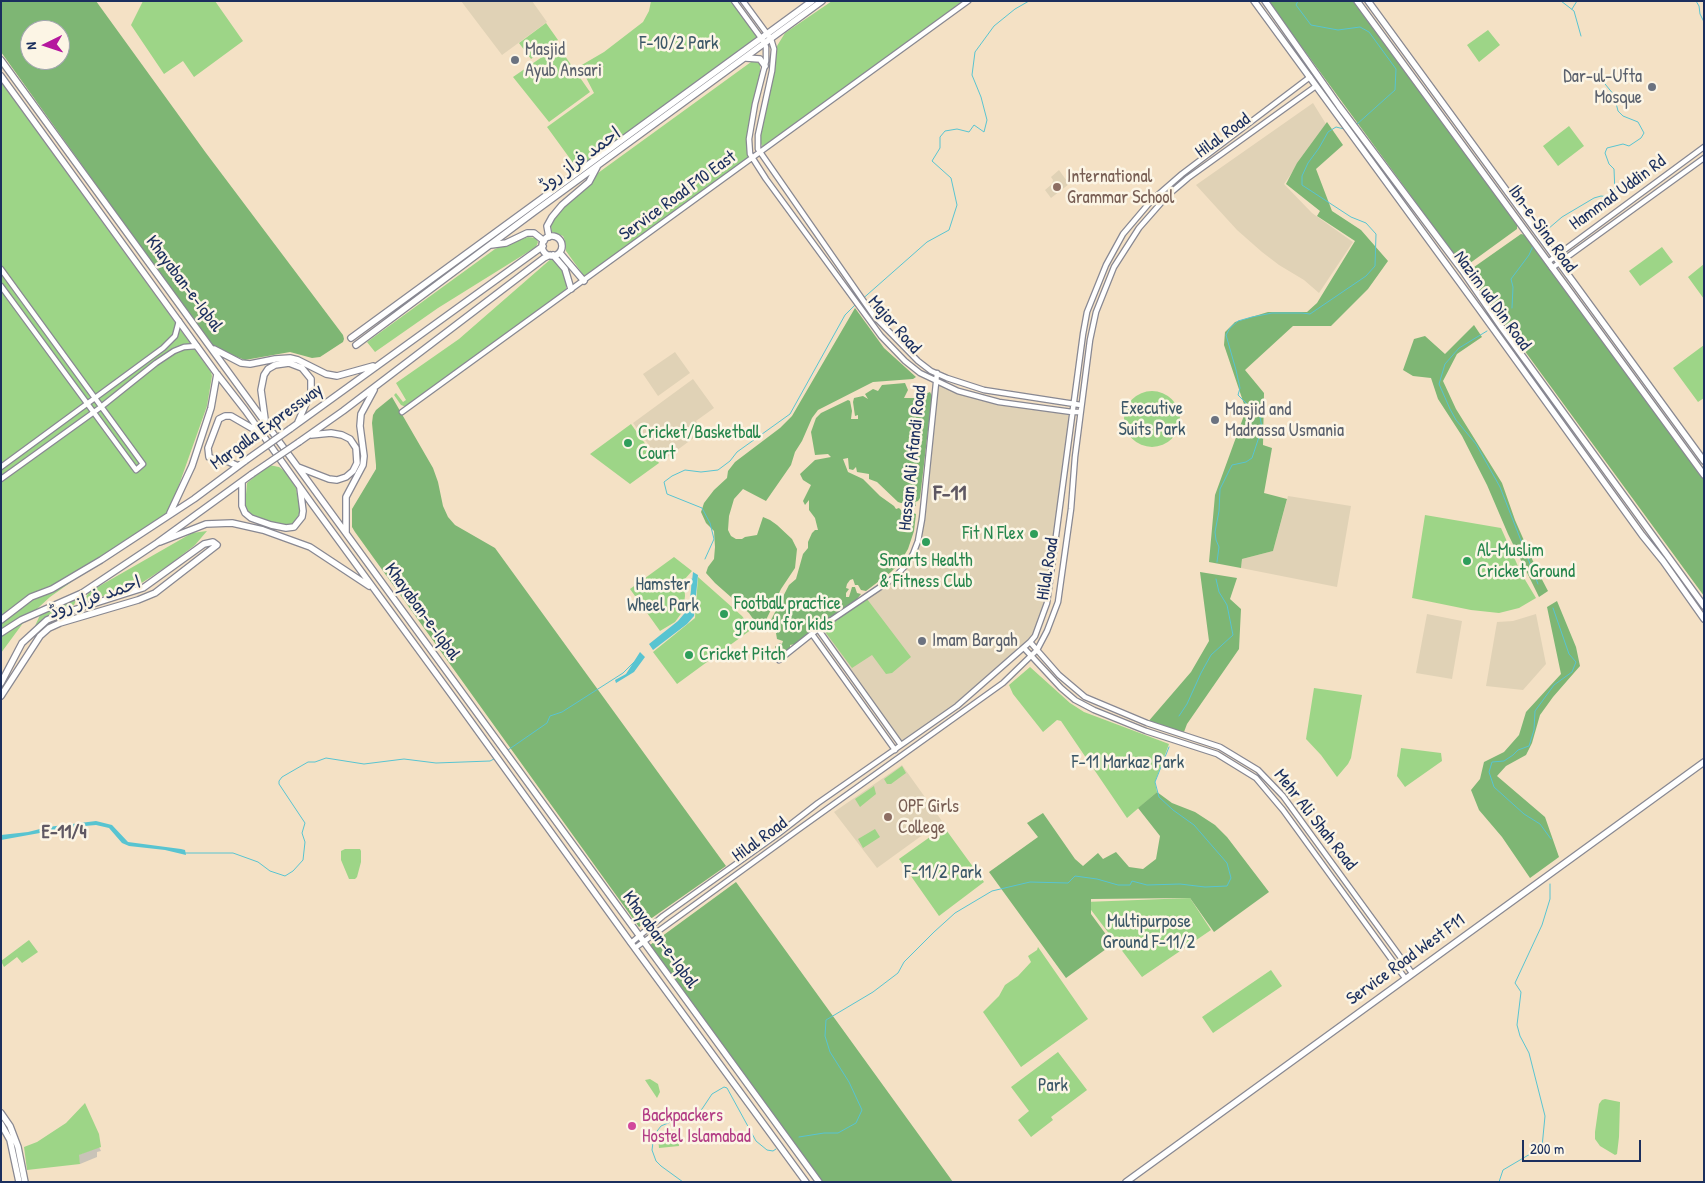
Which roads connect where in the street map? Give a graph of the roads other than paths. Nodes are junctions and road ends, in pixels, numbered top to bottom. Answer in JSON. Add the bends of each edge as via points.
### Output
{"nodes":[{"id":1,"x":734,"y":1,"type":"edge"},
{"id":2,"x":743,"y":1,"type":"edge"},
{"id":3,"x":812,"y":1,"type":"edge"},
{"id":4,"x":822,"y":1,"type":"edge"},
{"id":5,"x":968,"y":1,"type":"edge"},
{"id":6,"x":1254,"y":1,"type":"edge"},
{"id":7,"x":1264,"y":1,"type":"edge"},
{"id":8,"x":1357,"y":1,"type":"edge"},
{"id":9,"x":1368,"y":1,"type":"edge"},
{"id":10,"x":1281,"y":25,"type":"junction"},
{"id":11,"x":1274,"y":29,"type":"junction"},
{"id":12,"x":769,"y":36,"type":"junction"},
{"id":13,"x":763,"y":41,"type":"junction"},
{"id":14,"x":1399,"y":44,"type":"junction"},
{"id":15,"x":1392,"y":49,"type":"junction"},
{"id":16,"x":745,"y":58,"type":"junction"},
{"id":17,"x":1,"y":60,"type":"edge"},
{"id":18,"x":765,"y":66,"type":"junction"},
{"id":19,"x":1,"y":76,"type":"edge"},
{"id":20,"x":1310,"y":77,"type":"junction"},
{"id":21,"x":1316,"y":86,"type":"junction"},
{"id":22,"x":1336,"y":108,"type":"junction"},
{"id":23,"x":1704,"y":147,"type":"edge"},
{"id":24,"x":760,"y":153,"type":"junction"},
{"id":25,"x":1704,"y":158,"type":"edge"},
{"id":26,"x":753,"y":159,"type":"junction"},
{"id":27,"x":598,"y":165,"type":"junction"},
{"id":28,"x":1516,"y":204,"type":"junction"},
{"id":29,"x":533,"y":209,"type":"junction"},
{"id":30,"x":1509,"y":209,"type":"junction"},
{"id":31,"x":545,"y":241,"type":"junction"},
{"id":32,"x":489,"y":246,"type":"junction"},
{"id":33,"x":560,"y":253,"type":"junction"},
{"id":34,"x":1450,"y":254,"type":"junction"},
{"id":35,"x":551,"y":255,"type":"junction"},
{"id":36,"x":1554,"y":257,"type":"junction"},
{"id":37,"x":1443,"y":259,"type":"junction"},
{"id":38,"x":1548,"y":262,"type":"junction"},
{"id":39,"x":1559,"y":263,"type":"junction"},
{"id":40,"x":1552,"y":268,"type":"junction"},
{"id":41,"x":1,"y":269,"type":"edge"},
{"id":42,"x":584,"y":281,"type":"junction"},
{"id":43,"x":1,"y":286,"type":"edge"},
{"id":44,"x":572,"y":289,"type":"junction"},
{"id":45,"x":874,"y":316,"type":"junction"},
{"id":46,"x":179,"y":321,"type":"junction"},
{"id":47,"x":869,"y":321,"type":"junction"},
{"id":48,"x":1502,"y":328,"type":"junction"},
{"id":49,"x":1496,"y":333,"type":"junction"},
{"id":50,"x":351,"y":338,"type":"dead end"},
{"id":51,"x":356,"y":345,"type":"dead end"},
{"id":52,"x":198,"y":346,"type":"junction"},
{"id":53,"x":212,"y":348,"type":"junction"},
{"id":54,"x":378,"y":365,"type":"junction"},
{"id":55,"x":937,"y":373,"type":"junction"},
{"id":56,"x":217,"y":374,"type":"junction"},
{"id":57,"x":935,"y":381,"type":"junction"},
{"id":58,"x":376,"y":386,"type":"junction"},
{"id":59,"x":95,"y":398,"type":"junction"},
{"id":60,"x":1073,"y":403,"type":"junction"},
{"id":61,"x":86,"y":404,"type":"junction"},
{"id":62,"x":1081,"y":405,"type":"junction"},
{"id":63,"x":102,"y":407,"type":"junction"},
{"id":64,"x":402,"y":412,"type":"dead end"},
{"id":65,"x":1072,"y":412,"type":"junction"},
{"id":66,"x":1080,"y":412,"type":"junction"},
{"id":67,"x":93,"y":413,"type":"junction"},
{"id":68,"x":266,"y":422,"type":"junction"},
{"id":69,"x":297,"y":424,"type":"junction"},
{"id":70,"x":264,"y":435,"type":"junction"},
{"id":71,"x":308,"y":436,"type":"junction"},
{"id":72,"x":1704,"y":461,"type":"edge"},
{"id":73,"x":238,"y":466,"type":"junction"},
{"id":74,"x":1,"y":467,"type":"edge"},
{"id":75,"x":298,"y":467,"type":"junction"},
{"id":76,"x":1704,"y":476,"type":"edge"},
{"id":77,"x":1,"y":479,"type":"edge"},
{"id":78,"x":242,"y":482,"type":"junction"},
{"id":79,"x":300,"y":487,"type":"junction"},
{"id":80,"x":1632,"y":506,"type":"junction"},
{"id":81,"x":1625,"y":512,"type":"junction"},
{"id":82,"x":169,"y":514,"type":"junction"},
{"id":83,"x":346,"y":533,"type":"junction"},
{"id":84,"x":157,"y":543,"type":"junction"},
{"id":85,"x":1665,"y":558,"type":"junction"},
{"id":86,"x":373,"y":588,"type":"junction"},
{"id":87,"x":1704,"y":606,"type":"edge"},
{"id":88,"x":1704,"y":619,"type":"edge"},
{"id":89,"x":1,"y":620,"type":"edge"},
{"id":90,"x":411,"y":624,"type":"junction"},
{"id":91,"x":818,"y":629,"type":"junction"},
{"id":92,"x":404,"y":630,"type":"junction"},
{"id":93,"x":1,"y":633,"type":"edge"},
{"id":94,"x":812,"y":634,"type":"junction"},
{"id":95,"x":1030,"y":642,"type":"junction"},
{"id":96,"x":1024,"y":648,"type":"junction"},
{"id":97,"x":1037,"y":650,"type":"junction"},
{"id":98,"x":1032,"y":655,"type":"junction"},
{"id":99,"x":779,"y":660,"type":"dead end"},
{"id":100,"x":1,"y":683,"type":"edge"},
{"id":101,"x":1,"y":696,"type":"edge"},
{"id":102,"x":901,"y":745,"type":"junction"},
{"id":103,"x":895,"y":750,"type":"junction"},
{"id":104,"x":1704,"y":762,"type":"edge"},
{"id":105,"x":526,"y":780,"type":"junction"},
{"id":106,"x":518,"y":787,"type":"junction"},
{"id":107,"x":611,"y":898,"type":"junction"},
{"id":108,"x":604,"y":904,"type":"junction"},
{"id":109,"x":639,"y":935,"type":"junction"},
{"id":110,"x":643,"y":942,"type":"junction"},
{"id":111,"x":631,"y":943,"type":"junction"},
{"id":112,"x":635,"y":948,"type":"junction"},
{"id":113,"x":1412,"y":973,"type":"junction"},
{"id":114,"x":1405,"y":978,"type":"junction"},
{"id":115,"x":697,"y":1015,"type":"junction"},
{"id":116,"x":689,"y":1021,"type":"junction"},
{"id":117,"x":742,"y":1076,"type":"junction"},
{"id":118,"x":734,"y":1082,"type":"junction"},
{"id":119,"x":1,"y":1113,"type":"edge"},
{"id":120,"x":1,"y":1124,"type":"edge"},
{"id":121,"x":19,"y":1182,"type":"edge"},
{"id":122,"x":25,"y":1182,"type":"edge"},
{"id":123,"x":806,"y":1182,"type":"edge"},
{"id":124,"x":818,"y":1182,"type":"edge"},
{"id":125,"x":1126,"y":1182,"type":"edge"}],
"edges":[{"from":1,"to":13,"type":"street"},
{"from":2,"to":12,"type":"street"},
{"from":3,"to":12,"type":"main road","name":"احمد فراز روڈ"},
{"from":4,"to":12,"type":"main road","name":"احمد فراز روڈ"},
{"from":5,"to":24,"type":"street","name":"Service Road F10 East"},
{"from":6,"to":11,"type":"main road","name":"Nazim ud Din Road"},
{"from":7,"to":10,"type":"main road","name":"Nazim ud Din Road"},
{"from":8,"to":15,"type":"main road","name":"Ibn-e-Sina Road"},
{"from":9,"to":14,"type":"main road","name":"Ibn-e-Sina Road"},
{"from":10,"to":11,"type":"main road"},
{"from":10,"to":22,"type":"main road","name":"Nazim ud Din Road"},
{"from":11,"to":20,"type":"main road","name":"Nazim ud Din Road"},
{"from":12,"to":13,"type":"main road","name":"احمد فراز روڈ"},
{"from":12,"to":24,"type":"street","via":[[774,59],[758,135]]},
{"from":13,"to":16,"type":"main road","name":"احمد فراز روڈ"},
{"from":13,"to":18,"type":"street"},
{"from":13,"to":29,"type":"main road","name":"احمد فراز روڈ"},
{"from":14,"to":15,"type":"main road"},
{"from":14,"to":28,"type":"main road","name":"Ibn-e-Sina Road"},
{"from":15,"to":30,"type":"main road","name":"Ibn-e-Sina Road"},
{"from":16,"to":18,"type":"main road","via":[[760,58]]},
{"from":16,"to":27,"type":"main road","name":"احمد فراز روڈ"},
{"from":17,"to":53,"type":"main road","name":"Khayaban-e-Iqbal"},
{"from":18,"to":26,"type":"street","via":[[749,139]]},
{"from":19,"to":46,"type":"main road","name":"Khayaban-e-Iqbal"},
{"from":20,"to":21,"type":"main road","name":"Nazim ud Din Road"},
{"from":20,"to":60,"type":"street","name":"Hilal Road","via":[[1151,200],[1123,234],[1102,272],[1087,312]]},
{"from":21,"to":22,"type":"main road","name":"Nazim ud Din Road"},
{"from":21,"to":62,"type":"street","name":"Hilal Road","via":[[1188,178],[1158,206],[1130,240],[1114,267],[1094,320]]},
{"from":22,"to":34,"type":"main road","name":"Nazim ud Din Road","via":[[1349,120]]},
{"from":22,"to":37,"type":"main road","name":"Nazim ud Din Road","via":[[1342,123]]},
{"from":23,"to":36,"type":"street","name":"Hammad Uddin Rd"},
{"from":24,"to":26,"type":"street","name":"Service Road F10 East"},
{"from":24,"to":45,"type":"street","name":"Major Road"},
{"from":25,"to":39,"type":"street","name":"Hammad Uddin Rd"},
{"from":26,"to":42,"type":"street","name":"Service Road F10 East"},
{"from":26,"to":47,"type":"street","name":"Major Road"},
{"from":27,"to":29,"type":"main road","name":"احمد فراز روڈ"},
{"from":27,"to":31,"type":"main road","via":[[590,182],[552,217]]},
{"from":28,"to":30,"type":"main road"},
{"from":28,"to":36,"type":"main road","name":"Ibn-e-Sina Road"},
{"from":29,"to":32,"type":"main road","name":"احمد فراز روڈ"},
{"from":29,"to":50,"type":"main road","name":"احمد فراز روڈ"},
{"from":30,"to":38,"type":"main road","name":"Ibn-e-Sina Road"},
{"from":31,"to":32,"type":"main road","via":[[534,233],[527,233]]},
{"from":31,"to":33,"type":"main road","via":[[555,236],[559,239]]},
{"from":31,"to":35,"type":"main road","via":[[546,253]]},
{"from":31,"to":54,"type":"main road","name":"Margalla Expressway"},
{"from":32,"to":51,"type":"main road","name":"احمد فراز روڈ"},
{"from":33,"to":35,"type":"main road"},
{"from":33,"to":42,"type":"main road"},
{"from":34,"to":37,"type":"main road"},
{"from":34,"to":48,"type":"main road","name":"Nazim ud Din Road"},
{"from":35,"to":44,"type":"main road","via":[[566,269]]},
{"from":35,"to":58,"type":"main road","name":"Margalla Expressway"},
{"from":36,"to":38,"type":"street","name":"Hammad Uddin Rd"},
{"from":36,"to":39,"type":"main road","name":"Ibn-e-Sina Road"},
{"from":37,"to":49,"type":"main road","name":"Nazim ud Din Road"},
{"from":38,"to":40,"type":"main road","name":"Ibn-e-Sina Road"},
{"from":39,"to":40,"type":"street","name":"Hammad Uddin Rd"},
{"from":39,"to":72,"type":"main road","name":"Ibn-e-Sina Road"},
{"from":40,"to":76,"type":"main road","name":"Ibn-e-Sina Road"},
{"from":41,"to":59,"type":"street"},
{"from":42,"to":44,"type":"street","name":"Service Road F10 East"},
{"from":43,"to":61,"type":"street"},
{"from":44,"to":64,"type":"street","name":"Service Road F10 East"},
{"from":45,"to":47,"type":"street"},
{"from":45,"to":55,"type":"street","name":"Major Road","via":[[918,361]]},
{"from":46,"to":52,"type":"main road","name":"Khayaban-e-Iqbal"},
{"from":46,"to":59,"type":"street","via":[[175,336],[169,343]]},
{"from":47,"to":57,"type":"street","name":"Major Road","via":[[905,362]]},
{"from":48,"to":49,"type":"main road"},
{"from":48,"to":80,"type":"main road","name":"Nazim ud Din Road"},
{"from":49,"to":81,"type":"main road","name":"Nazim ud Din Road"},
{"from":52,"to":56,"type":"main road","name":"Khayaban-e-Iqbal"},
{"from":52,"to":63,"type":"street","via":[[174,350]]},
{"from":53,"to":54,"type":"main road","via":[[241,363],[290,358],[337,376]]},
{"from":53,"to":68,"type":"main road","name":"Khayaban-e-Iqbal"},
{"from":54,"to":69,"type":"main road","name":"Margalla Expressway"},
{"from":55,"to":57,"type":"street","name":"Hassan Ali Afandi Road"},
{"from":55,"to":60,"type":"street","name":"Major Road","via":[[973,388]]},
{"from":56,"to":70,"type":"main road","name":"Khayaban-e-Iqbal"},
{"from":56,"to":82,"type":"main road","via":[[211,408],[192,466]]},
{"from":57,"to":65,"type":"street","name":"Major Road","via":[[999,402]]},
{"from":57,"to":91,"type":"street","name":"Hassan Ali Afandi Road","via":[[922,520],[913,554],[895,577]]},
{"from":58,"to":71,"type":"main road","name":"Margalla Expressway"},
{"from":58,"to":83,"type":"main road","via":[[361,414],[363,465],[346,498]]},
{"from":59,"to":61,"type":"street"},
{"from":59,"to":63,"type":"street"},
{"from":60,"to":62,"type":"street","name":"Major Road"},
{"from":60,"to":65,"type":"street","name":"Hilal Road"},
{"from":61,"to":67,"type":"street"},
{"from":61,"to":74,"type":"street"},
{"from":62,"to":66,"type":"street","name":"Hilal Road"},
{"from":63,"to":67,"type":"street"},
{"from":63,"to":67,"type":"street","via":[[142,464],[136,470]]},
{"from":65,"to":66,"type":"street","name":"Major Road"},
{"from":65,"to":95,"type":"street","name":"Hilal Road","via":[[1047,603]]},
{"from":66,"to":97,"type":"street","name":"Hilal Road","via":[[1058,602]]},
{"from":67,"to":77,"type":"street"},
{"from":68,"to":69,"type":"main road","via":[[261,390],[264,375],[275,365],[289,363],[306,372],[312,386]]},
{"from":68,"to":75,"type":"main road","name":"Khayaban-e-Iqbal"},
{"from":69,"to":73,"type":"main road","name":"Margalla Expressway","bridge":true},
{"from":70,"to":73,"type":"main road","via":[[231,416],[219,419],[208,448],[209,457]]},
{"from":70,"to":79,"type":"main road","name":"Khayaban-e-Iqbal"},
{"from":71,"to":75,"type":"main road","via":[[342,435],[356,448],[357,463],[346,477],[337,480]]},
{"from":71,"to":78,"type":"main road","name":"Margalla Expressway","bridge":true},
{"from":73,"to":82,"type":"main road","name":"Margalla Expressway"},
{"from":75,"to":83,"type":"main road","name":"Khayaban-e-Iqbal"},
{"from":78,"to":79,"type":"main road","via":[[245,513],[251,518],[286,528],[294,526],[302,517]]},
{"from":78,"to":84,"type":"main road","name":"Margalla Expressway"},
{"from":79,"to":86,"type":"main road","name":"Khayaban-e-Iqbal"},
{"from":80,"to":81,"type":"main road"},
{"from":80,"to":85,"type":"main road","name":"Nazim ud Din Road"},
{"from":81,"to":85,"type":"main road","name":"Nazim ud Din Road"},
{"from":82,"to":89,"type":"main road","name":"Margalla Expressway","via":[[77,575],[24,602]]},
{"from":83,"to":90,"type":"main road","name":"Khayaban-e-Iqbal"},
{"from":84,"to":86,"type":"main road","via":[[206,524],[232,523],[264,530],[310,547]]},
{"from":84,"to":93,"type":"main road","name":"Margalla Expressway","via":[[82,593],[21,620]]},
{"from":85,"to":87,"type":"main road","name":"Nazim ud Din Road"},
{"from":85,"to":88,"type":"main road","name":"Nazim ud Din Road"},
{"from":86,"to":92,"type":"main road","name":"Khayaban-e-Iqbal"},
{"from":90,"to":92,"type":"main road"},
{"from":90,"to":105,"type":"main road","name":"Khayaban-e-Iqbal"},
{"from":91,"to":94,"type":"street","name":"Hassan Ali Afandi Road"},
{"from":91,"to":102,"type":"street"},
{"from":92,"to":106,"type":"main road","name":"Khayaban-e-Iqbal"},
{"from":94,"to":99,"type":"street","name":"Hassan Ali Afandi Road"},
{"from":94,"to":103,"type":"street"},
{"from":95,"to":96,"type":"street","name":"Hilal Road"},
{"from":95,"to":97,"type":"street","name":"Mehr Ali Shah Road"},
{"from":96,"to":98,"type":"street","name":"Mehr Ali Shah Road"},
{"from":96,"to":102,"type":"street","name":"Hilal Road","via":[[957,706]]},
{"from":97,"to":98,"type":"street","name":"Hilal Road"},
{"from":97,"to":113,"type":"street","name":"Mehr Ali Shah Road","via":[[1085,697],[1220,747],[1258,770],[1283,796]]},
{"from":98,"to":110,"type":"street","name":"Hilal Road","via":[[1003,683]]},
{"from":98,"to":114,"type":"street","name":"Mehr Ali Shah Road","via":[[1075,700],[1146,731],[1217,754],[1256,778],[1283,810]]},
{"from":100,"to":101,"type":"main road","name":"احمد فراز روڈ","via":[[22,643],[47,620],[143,588],[204,544],[213,542],[217,545],[155,593],[49,628],[40,636]]},
{"from":102,"to":103,"type":"street","name":"Hilal Road"},
{"from":103,"to":109,"type":"street","name":"Hilal Road"},
{"from":104,"to":113,"type":"main road","name":"Service Road West F11"},
{"from":105,"to":106,"type":"main road"},
{"from":105,"to":107,"type":"main road","name":"Khayaban-e-Iqbal"},
{"from":106,"to":108,"type":"main road","name":"Khayaban-e-Iqbal"},
{"from":107,"to":108,"type":"main road"},
{"from":107,"to":109,"type":"main road","name":"Khayaban-e-Iqbal"},
{"from":108,"to":111,"type":"main road","name":"Khayaban-e-Iqbal"},
{"from":109,"to":110,"type":"main road","name":"Khayaban-e-Iqbal"},
{"from":109,"to":111,"type":"street","name":"Hilal Road"},
{"from":110,"to":112,"type":"street","name":"Hilal Road"},
{"from":110,"to":115,"type":"main road","name":"Khayaban-e-Iqbal"},
{"from":111,"to":112,"type":"main road","name":"Khayaban-e-Iqbal"},
{"from":112,"to":116,"type":"main road","name":"Khayaban-e-Iqbal"},
{"from":113,"to":114,"type":"main road","name":"Service Road West F11"},
{"from":114,"to":125,"type":"main road","name":"Service Road West F11"},
{"from":115,"to":116,"type":"main road"},
{"from":115,"to":117,"type":"main road","name":"Khayaban-e-Iqbal"},
{"from":116,"to":118,"type":"main road","name":"Khayaban-e-Iqbal"},
{"from":117,"to":118,"type":"main road"},
{"from":117,"to":124,"type":"main road","name":"Khayaban-e-Iqbal"},
{"from":118,"to":123,"type":"main road","name":"Khayaban-e-Iqbal"},
{"from":119,"to":122,"type":"main road","via":[[18,1146]]},
{"from":120,"to":121,"type":"main road","via":[[10,1140]]}]}
